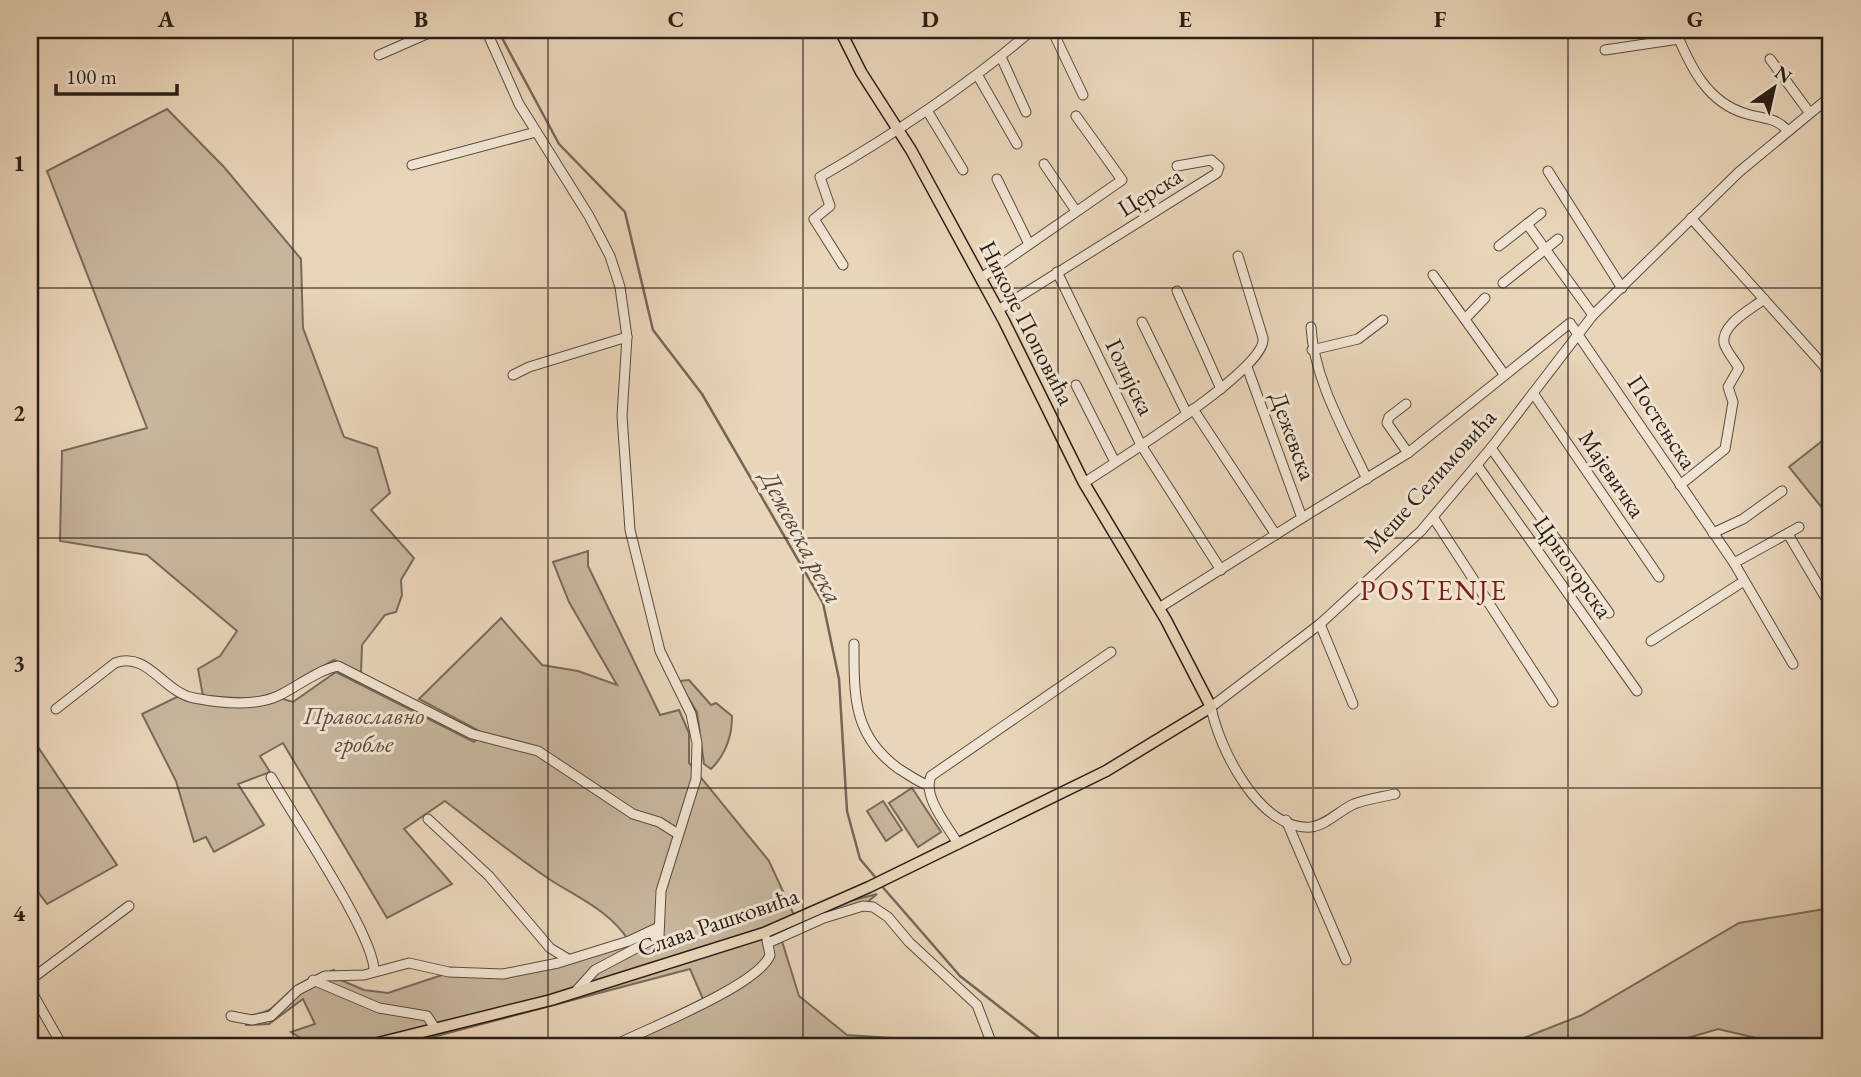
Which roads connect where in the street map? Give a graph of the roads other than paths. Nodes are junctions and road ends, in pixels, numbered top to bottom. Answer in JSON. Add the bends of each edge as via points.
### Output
{"nodes":[{"id":1,"x":436,"y":30,"type":"edge"},
{"id":2,"x":486,"y":30,"type":"edge"},
{"id":3,"x":840,"y":30,"type":"edge"},
{"id":4,"x":1032,"y":30,"type":"edge"},
{"id":5,"x":1052,"y":30,"type":"edge"},
{"id":6,"x":1677,"y":34,"type":"edge"},
{"id":7,"x":1605,"y":50,"type":"dead end"},
{"id":8,"x":379,"y":55,"type":"dead end"},
{"id":9,"x":1001,"y":57,"type":"junction"},
{"id":10,"x":1770,"y":59,"type":"dead end"},
{"id":11,"x":978,"y":76,"type":"junction"},
{"id":12,"x":1083,"y":95,"type":"dead end"},
{"id":13,"x":1831,"y":96,"type":"edge"},
{"id":14,"x":928,"y":112,"type":"junction"},
{"id":15,"x":1026,"y":112,"type":"dead end"},
{"id":16,"x":1809,"y":112,"type":"junction"},
{"id":17,"x":1076,"y":116,"type":"dead end"},
{"id":18,"x":1787,"y":130,"type":"junction"},
{"id":19,"x":536,"y":132,"type":"junction"},
{"id":20,"x":899,"y":132,"type":"junction"},
{"id":21,"x":1017,"y":144,"type":"dead end"},
{"id":22,"x":412,"y":164,"type":"dead end"},
{"id":23,"x":1044,"y":164,"type":"dead end"},
{"id":24,"x":1177,"y":166,"type":"dead end"},
{"id":25,"x":963,"y":170,"type":"dead end"},
{"id":26,"x":1548,"y":171,"type":"dead end"},
{"id":27,"x":997,"y":179,"type":"dead end"},
{"id":28,"x":1076,"y":211,"type":"junction"},
{"id":29,"x":1541,"y":213,"type":"dead end"},
{"id":30,"x":1691,"y":218,"type":"junction"},
{"id":31,"x":1527,"y":224,"type":"junction"},
{"id":32,"x":1558,"y":239,"type":"dead end"},
{"id":33,"x":1029,"y":244,"type":"junction"},
{"id":34,"x":1499,"y":246,"type":"dead end"},
{"id":35,"x":1545,"y":249,"type":"junction"},
{"id":36,"x":1238,"y":256,"type":"dead end"},
{"id":37,"x":843,"y":265,"type":"dead end"},
{"id":38,"x":1058,"y":272,"type":"junction"},
{"id":39,"x":1433,"y":275,"type":"dead end"},
{"id":40,"x":981,"y":278,"type":"junction"},
{"id":41,"x":1503,"y":283,"type":"dead end"},
{"id":42,"x":1622,"y":288,"type":"junction"},
{"id":43,"x":1177,"y":290,"type":"dead end"},
{"id":44,"x":1485,"y":298,"type":"dead end"},
{"id":45,"x":1764,"y":299,"type":"junction"},
{"id":46,"x":998,"y":310,"type":"junction"},
{"id":47,"x":1593,"y":315,"type":"junction"},
{"id":48,"x":1465,"y":319,"type":"junction"},
{"id":49,"x":1383,"y":320,"type":"dead end"},
{"id":50,"x":1142,"y":322,"type":"dead end"},
{"id":51,"x":1311,"y":327,"type":"dead end"},
{"id":52,"x":1579,"y":332,"type":"junction"},
{"id":53,"x":627,"y":337,"type":"junction"},
{"id":54,"x":1312,"y":350,"type":"junction"},
{"id":55,"x":1247,"y":367,"type":"junction"},
{"id":56,"x":1504,"y":374,"type":"junction"},
{"id":57,"x":513,"y":375,"type":"dead end"},
{"id":58,"x":1831,"y":383,"type":"edge"},
{"id":59,"x":1076,"y":385,"type":"dead end"},
{"id":60,"x":1221,"y":388,"type":"junction"},
{"id":61,"x":1533,"y":393,"type":"junction"},
{"id":62,"x":1406,"y":404,"type":"dead end"},
{"id":63,"x":1190,"y":411,"type":"junction"},
{"id":64,"x":1141,"y":445,"type":"junction"},
{"id":65,"x":1491,"y":448,"type":"junction"},
{"id":66,"x":1408,"y":453,"type":"junction"},
{"id":67,"x":1115,"y":462,"type":"junction"},
{"id":68,"x":1477,"y":465,"type":"junction"},
{"id":69,"x":1367,"y":479,"type":"junction"},
{"id":70,"x":1084,"y":483,"type":"junction"},
{"id":71,"x":1680,"y":485,"type":"junction"},
{"id":72,"x":1782,"y":491,"type":"dead end"},
{"id":73,"x":1433,"y":517,"type":"junction"},
{"id":74,"x":1302,"y":518,"type":"junction"},
{"id":75,"x":1799,"y":527,"type":"dead end"},
{"id":76,"x":1713,"y":533,"type":"junction"},
{"id":77,"x":1788,"y":534,"type":"junction"},
{"id":78,"x":1276,"y":535,"type":"junction"},
{"id":79,"x":1734,"y":564,"type":"junction"},
{"id":80,"x":1221,"y":570,"type":"junction"},
{"id":81,"x":1659,"y":578,"type":"dead end"},
{"id":82,"x":1744,"y":581,"type":"junction"},
{"id":83,"x":1831,"y":607,"type":"edge"},
{"id":84,"x":1159,"y":608,"type":"junction"},
{"id":85,"x":1609,"y":613,"type":"dead end"},
{"id":86,"x":1320,"y":624,"type":"junction"},
{"id":87,"x":1651,"y":641,"type":"dead end"},
{"id":88,"x":854,"y":644,"type":"dead end"},
{"id":89,"x":1111,"y":652,"type":"dead end"},
{"id":90,"x":1793,"y":664,"type":"dead end"},
{"id":91,"x":1637,"y":691,"type":"dead end"},
{"id":92,"x":1553,"y":702,"type":"dead end"},
{"id":93,"x":1353,"y":704,"type":"dead end"},
{"id":94,"x":1211,"y":707,"type":"junction"},
{"id":95,"x":56,"y":709,"type":"dead end"},
{"id":96,"x":271,"y":777,"type":"dead end"},
{"id":97,"x":928,"y":785,"type":"junction"},
{"id":98,"x":1395,"y":794,"type":"dead end"},
{"id":99,"x":428,"y":819,"type":"dead end"},
{"id":100,"x":1286,"y":820,"type":"junction"},
{"id":101,"x":678,"y":834,"type":"junction"},
{"id":102,"x":958,"y":844,"type":"junction"},
{"id":103,"x":902,"y":872,"type":"joint"},
{"id":104,"x":129,"y":906,"type":"dead end"},
{"id":105,"x":659,"y":926,"type":"junction"},
{"id":106,"x":766,"y":938,"type":"junction"},
{"id":107,"x":568,"y":959,"type":"junction"},
{"id":108,"x":1346,"y":960,"type":"dead end"},
{"id":109,"x":374,"y":972,"type":"junction"},
{"id":110,"x":30,"y":980,"type":"edge"},
{"id":111,"x":313,"y":980,"type":"junction"},
{"id":112,"x":30,"y":989,"type":"edge"},
{"id":113,"x":577,"y":990,"type":"junction"},
{"id":114,"x":231,"y":1016,"type":"dead end"},
{"id":115,"x":435,"y":1028,"type":"junction"},
{"id":116,"x":621,"y":1045,"type":"edge"},
{"id":117,"x":63,"y":1047,"type":"edge"},
{"id":118,"x":362,"y":1047,"type":"edge"},
{"id":119,"x":993,"y":1047,"type":"edge"}],
"edges":[{"from":1,"to":8,"type":"street"},
{"from":2,"to":19,"type":"street","name":"Слава Рашковића"},
{"from":3,"to":20,"type":"main road","name":"Николе Поповића"},
{"from":4,"to":9,"type":"street"},
{"from":5,"to":12,"type":"street"},
{"from":6,"to":7,"type":"street"},
{"from":6,"to":18,"type":"street","via":[[1696,75],[1721,101],[1739,112],[1778,120]]},
{"from":9,"to":11,"type":"street"},
{"from":9,"to":15,"type":"street"},
{"from":10,"to":16,"type":"street"},
{"from":11,"to":14,"type":"street"},
{"from":11,"to":21,"type":"street"},
{"from":13,"to":16,"type":"street","name":"Меше Селимовића"},
{"from":14,"to":20,"type":"street"},
{"from":14,"to":25,"type":"street"},
{"from":16,"to":18,"type":"street","name":"Меше Селимовића"},
{"from":17,"to":28,"type":"street","via":[[1122,180]]},
{"from":18,"to":30,"type":"street","name":"Меше Селимовића"},
{"from":19,"to":22,"type":"street"},
{"from":19,"to":53,"type":"street","name":"Слава Рашковића","via":[[610,256]]},
{"from":20,"to":37,"type":"street","via":[[820,177],[830,206],[814,219]]},
{"from":20,"to":40,"type":"main road","name":"Николе Поповића"},
{"from":23,"to":28,"type":"street"},
{"from":24,"to":38,"type":"street","name":"Церска","via":[[1211,160],[1219,167],[1217,173]]},
{"from":26,"to":42,"type":"street"},
{"from":27,"to":33,"type":"street"},
{"from":28,"to":33,"type":"street"},
{"from":29,"to":31,"type":"street"},
{"from":30,"to":42,"type":"street","name":"Меше Селимовића"},
{"from":30,"to":45,"type":"street"},
{"from":31,"to":34,"type":"street"},
{"from":31,"to":35,"type":"street"},
{"from":32,"to":35,"type":"street"},
{"from":33,"to":40,"type":"street"},
{"from":35,"to":41,"type":"street"},
{"from":35,"to":47,"type":"street"},
{"from":36,"to":55,"type":"street","name":"Голијска","via":[[1265,345]]},
{"from":38,"to":46,"type":"street","name":"Церска"},
{"from":38,"to":64,"type":"street","name":"Голијска"},
{"from":39,"to":48,"type":"street"},
{"from":40,"to":46,"type":"main road","name":"Николе Поповића"},
{"from":42,"to":47,"type":"street","name":"Меше Селимовића"},
{"from":43,"to":60,"type":"street"},
{"from":44,"to":48,"type":"street"},
{"from":45,"to":58,"type":"street","via":[[1824,366]]},
{"from":45,"to":71,"type":"street","via":[[1725,334],[1724,343],[1739,368],[1728,387],[1733,402],[1725,449]]},
{"from":46,"to":70,"type":"main road","name":"Николе Поповића"},
{"from":47,"to":52,"type":"street","name":"Меше Селимовића"},
{"from":48,"to":56,"type":"street"},
{"from":49,"to":54,"type":"street","via":[[1358,340]]},
{"from":50,"to":63,"type":"street","name":"Голијска"},
{"from":51,"to":54,"type":"street","name":"Дежевска"},
{"from":52,"to":56,"type":"street","name":"Дежевска","via":[[1568,323]]},
{"from":52,"to":61,"type":"street","name":"Меше Селимовића"},
{"from":52,"to":71,"type":"street","name":"Постењска"},
{"from":53,"to":57,"type":"street"},
{"from":53,"to":101,"type":"street","name":"Слава Рашковића","via":[[622,416],[630,530],[660,652],[691,714],[697,743],[696,779]]},
{"from":54,"to":69,"type":"street","name":"Дежевска"},
{"from":55,"to":60,"type":"street","name":"Голијска"},
{"from":55,"to":74,"type":"street","name":"Дежевска"},
{"from":56,"to":66,"type":"street","name":"Дежевска"},
{"from":59,"to":67,"type":"street","name":"Голијска"},
{"from":60,"to":63,"type":"street","name":"Голијска"},
{"from":61,"to":65,"type":"street","name":"Меше Селимовића"},
{"from":61,"to":81,"type":"street","name":"Мајевичка"},
{"from":62,"to":66,"type":"street","via":[[1387,423]]},
{"from":63,"to":64,"type":"street","name":"Голијска"},
{"from":63,"to":78,"type":"street"},
{"from":64,"to":67,"type":"street","name":"Голијска"},
{"from":64,"to":80,"type":"street"},
{"from":65,"to":68,"type":"street","name":"Меше Селимовића"},
{"from":65,"to":85,"type":"street"},
{"from":66,"to":69,"type":"street","name":"Дежевска"},
{"from":67,"to":70,"type":"street","name":"Голијска"},
{"from":68,"to":73,"type":"street","name":"Меше Селимовића"},
{"from":68,"to":91,"type":"street","name":"Црногорска"},
{"from":69,"to":74,"type":"street","name":"Дежевска"},
{"from":70,"to":84,"type":"main road","name":"Николе Поповића"},
{"from":71,"to":76,"type":"street","name":"Постењска"},
{"from":72,"to":76,"type":"street"},
{"from":73,"to":86,"type":"street","name":"Меше Селимовића"},
{"from":73,"to":92,"type":"street"},
{"from":74,"to":78,"type":"street","name":"Дежевска"},
{"from":75,"to":77,"type":"street"},
{"from":76,"to":79,"type":"street","name":"Постењска"},
{"from":77,"to":79,"type":"street"},
{"from":77,"to":83,"type":"street"},
{"from":78,"to":80,"type":"street","name":"Дежевска"},
{"from":79,"to":82,"type":"street","name":"Постењска"},
{"from":80,"to":84,"type":"street","name":"Дежевска"},
{"from":82,"to":87,"type":"street"},
{"from":82,"to":90,"type":"street","name":"Постењска"},
{"from":84,"to":94,"type":"main road","name":"Николе Поповића"},
{"from":86,"to":93,"type":"street"},
{"from":86,"to":94,"type":"street","name":"Меше Селимовића"},
{"from":88,"to":97,"type":"street","via":[[859,716],[865,734],[880,754]]},
{"from":89,"to":97,"type":"street","via":[[931,776]]},
{"from":94,"to":100,"type":"street","via":[[1219,738],[1243,784]]},
{"from":94,"to":102,"type":"main road","name":"Меше Селимовића","via":[[1105,771]]},
{"from":95,"to":101,"type":"street","via":[[125,660],[138,660],[170,688],[191,697],[251,703],[276,697],[338,666],[472,734],[538,751],[633,814]]},
{"from":96,"to":109,"type":"street","via":[[358,927]]},
{"from":97,"to":102,"type":"street"},
{"from":98,"to":100,"type":"street","via":[[1355,804],[1311,827]]},
{"from":99,"to":107,"type":"street","via":[[489,876],[550,948]]},
{"from":100,"to":108,"type":"street"},
{"from":101,"to":105,"type":"street","name":"Слава Рашковића","via":[[661,891]]},
{"from":102,"to":103,"type":"main road","name":"Меше Селимовића"},
{"from":103,"to":106,"type":"main road","name":"Слава Рашковића"},
{"from":104,"to":110,"type":"street"},
{"from":105,"to":107,"type":"street","name":"Слава Рашковића","via":[[629,941]]},
{"from":105,"to":113,"type":"street","name":"Слава Рашковића","via":[[659,936],[595,970]]},
{"from":106,"to":113,"type":"main road","name":"Слава Рашковића"},
{"from":106,"to":116,"type":"street","name":"Слава Рашковића","via":[[769,959],[759,972]]},
{"from":106,"to":119,"type":"street","name":"Слава Рашковића","via":[[863,906],[873,907],[977,1005]]},
{"from":107,"to":109,"type":"street","name":"Слава Рашковића","via":[[497,974],[449,972],[409,963]]},
{"from":109,"to":111,"type":"street","name":"Слава Рашковића"},
{"from":111,"to":114,"type":"street","via":[[271,1016],[252,1020]]},
{"from":111,"to":115,"type":"street","via":[[379,1008],[426,1016]]},
{"from":112,"to":117,"type":"street"},
{"from":113,"to":115,"type":"main road","name":"Слава Рашковића"},
{"from":115,"to":118,"type":"main road","name":"Слава Рашковића"}]}
